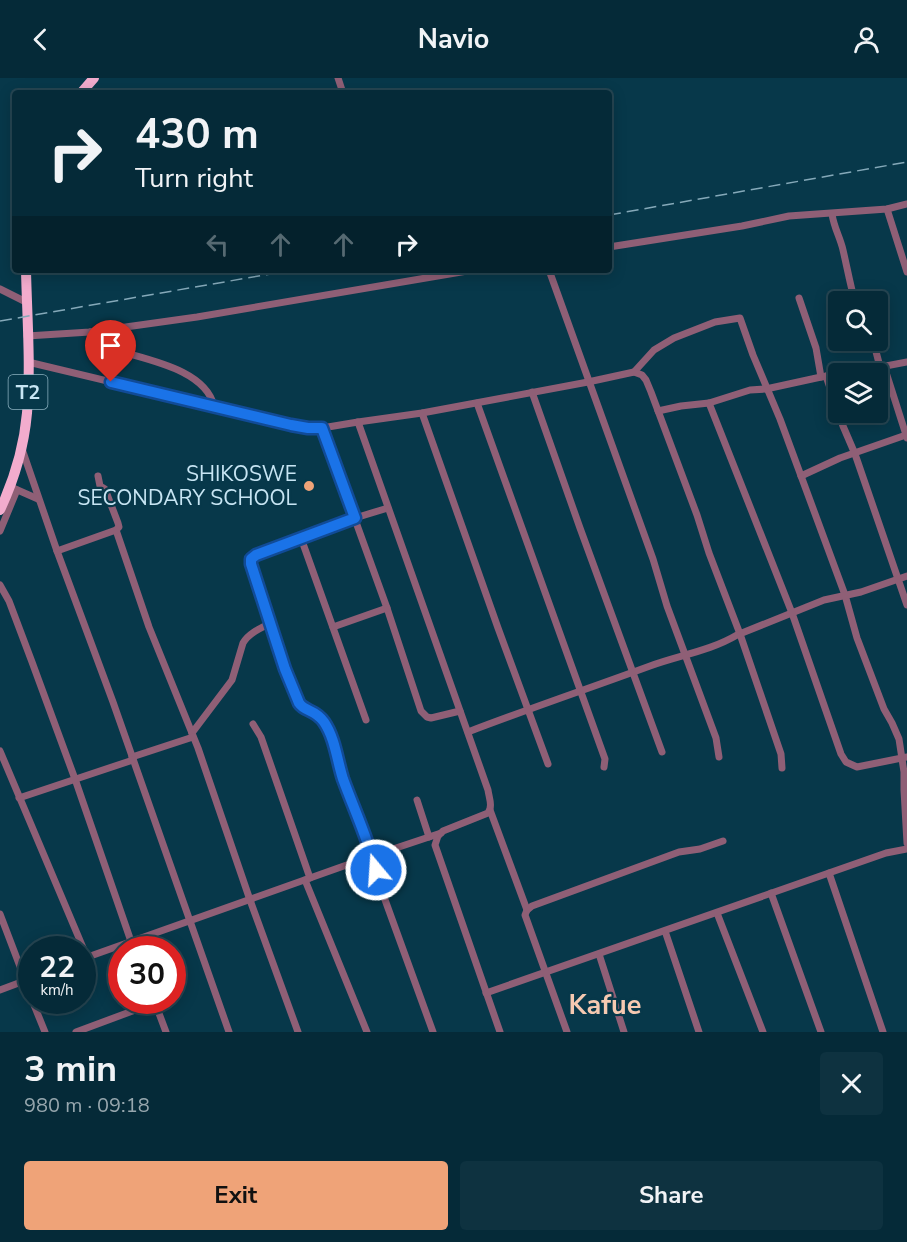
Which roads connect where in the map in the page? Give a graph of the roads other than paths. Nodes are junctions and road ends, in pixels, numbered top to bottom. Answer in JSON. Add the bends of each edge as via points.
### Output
{"nodes":[{"id":1,"x":94,"y":78,"type":"edge"},
{"id":2,"x":84,"y":90,"type":"edge"},
{"id":3,"x":907,"y":204,"type":"edge"},
{"id":4,"x":887,"y":209,"type":"junction"},
{"id":5,"x":832,"y":214,"type":"junction"},
{"id":6,"x":612,"y":247,"type":"edge"},
{"id":7,"x":907,"y":272,"type":"edge"},
{"id":8,"x":26,"y":273,"type":"edge"},
{"id":9,"x":455,"y":273,"type":"edge"},
{"id":10,"x":550,"y":273,"type":"edge"},
{"id":11,"x":0,"y":283,"type":"edge"},
{"id":12,"x":0,"y":289,"type":"edge"},
{"id":13,"x":852,"y":291,"type":"edge"},
{"id":14,"x":799,"y":298,"type":"dead end"},
{"id":15,"x":22,"y":300,"type":"junction"},
{"id":16,"x":90,"y":332,"type":"junction"},
{"id":17,"x":27,"y":336,"type":"junction"},
{"id":18,"x":28,"y":362,"type":"junction"},
{"id":19,"x":907,"y":362,"type":"edge"},
{"id":20,"x":888,"y":366,"type":"edge"},
{"id":21,"x":634,"y":372,"type":"junction"},
{"id":22,"x":828,"y":375,"type":"edge"},
{"id":23,"x":824,"y":376,"type":"junction"},
{"id":24,"x":588,"y":382,"type":"junction"},
{"id":25,"x":888,"y":384,"type":"edge"},
{"id":26,"x":766,"y":389,"type":"junction"},
{"id":27,"x":532,"y":392,"type":"junction"},
{"id":28,"x":477,"y":403,"type":"junction"},
{"id":29,"x":709,"y":403,"type":"junction"},
{"id":30,"x":214,"y":406,"type":"junction"},
{"id":31,"x":658,"y":411,"type":"junction"},
{"id":32,"x":422,"y":413,"type":"junction"},
{"id":33,"x":358,"y":422,"type":"junction"},
{"id":34,"x":322,"y":428,"type":"junction"},
{"id":35,"x":906,"y":436,"type":"edge"},
{"id":36,"x":21,"y":447,"type":"junction"},
{"id":37,"x":855,"y":453,"type":"junction"},
{"id":38,"x":98,"y":476,"type":"dead end"},
{"id":39,"x":801,"y":476,"type":"junction"},
{"id":40,"x":14,"y":488,"type":"junction"},
{"id":41,"x":38,"y":500,"type":"junction"},
{"id":42,"x":388,"y":508,"type":"junction"},
{"id":43,"x":0,"y":510,"type":"edge"},
{"id":44,"x":355,"y":518,"type":"junction"},
{"id":45,"x":116,"y":530,"type":"junction"},
{"id":46,"x":0,"y":531,"type":"edge"},
{"id":47,"x":301,"y":538,"type":"junction"},
{"id":48,"x":57,"y":551,"type":"junction"},
{"id":49,"x":907,"y":576,"type":"edge"},
{"id":50,"x":897,"y":580,"type":"junction"},
{"id":51,"x":0,"y":585,"type":"edge"},
{"id":52,"x":845,"y":595,"type":"junction"},
{"id":53,"x":907,"y":605,"type":"edge"},
{"id":54,"x":387,"y":608,"type":"junction"},
{"id":55,"x":792,"y":613,"type":"junction"},
{"id":56,"x":271,"y":622,"type":"junction"},
{"id":57,"x":333,"y":627,"type":"junction"},
{"id":58,"x":740,"y":634,"type":"junction"},
{"id":59,"x":685,"y":654,"type":"junction"},
{"id":60,"x":633,"y":672,"type":"junction"},
{"id":61,"x":581,"y":691,"type":"junction"},
{"id":62,"x":528,"y":709,"type":"junction"},
{"id":63,"x":460,"y":711,"type":"junction"},
{"id":64,"x":366,"y":720,"type":"dead end"},
{"id":65,"x":252,"y":724,"type":"dead end"},
{"id":66,"x":468,"y":732,"type":"junction"},
{"id":67,"x":192,"y":735,"type":"junction"},
{"id":68,"x":0,"y":751,"type":"edge"},
{"id":69,"x":662,"y":752,"type":"dead end"},
{"id":70,"x":719,"y":757,"type":"dead end"},
{"id":71,"x":905,"y":757,"type":"edge"},
{"id":72,"x":133,"y":758,"type":"junction"},
{"id":73,"x":548,"y":764,"type":"dead end"},
{"id":74,"x":604,"y":767,"type":"dead end"},
{"id":75,"x":782,"y":768,"type":"dead end"},
{"id":76,"x":75,"y":779,"type":"junction"},
{"id":77,"x":19,"y":798,"type":"junction"},
{"id":78,"x":417,"y":800,"type":"dead end"},
{"id":79,"x":490,"y":810,"type":"junction"},
{"id":80,"x":441,"y":833,"type":"junction"},
{"id":81,"x":429,"y":837,"type":"junction"},
{"id":82,"x":723,"y":841,"type":"dead end"},
{"id":83,"x":907,"y":843,"type":"edge"},
{"id":84,"x":907,"y":849,"type":"edge"},
{"id":85,"x":372,"y":856,"type":"junction"},
{"id":86,"x":829,"y":873,"type":"junction"},
{"id":87,"x":308,"y":879,"type":"junction"},
{"id":88,"x":771,"y":893,"type":"junction"},
{"id":89,"x":250,"y":900,"type":"junction"},
{"id":90,"x":527,"y":910,"type":"junction"},
{"id":91,"x":717,"y":913,"type":"junction"},
{"id":92,"x":0,"y":914,"type":"edge"},
{"id":93,"x":190,"y":921,"type":"junction"},
{"id":94,"x":664,"y":931,"type":"junction"},
{"id":95,"x":76,"y":936,"type":"edge"},
{"id":96,"x":129,"y":936,"type":"edge"},
{"id":97,"x":146,"y":936,"type":"edge"},
{"id":98,"x":599,"y":954,"type":"junction"},
{"id":99,"x":18,"y":956,"type":"edge"},
{"id":100,"x":546,"y":973,"type":"junction"},
{"id":101,"x":18,"y":984,"type":"edge"},
{"id":102,"x":0,"y":990,"type":"edge"},
{"id":103,"x":486,"y":993,"type":"junction"},
{"id":104,"x":38,"y":1014,"type":"edge"},
{"id":105,"x":122,"y":1014,"type":"edge"},
{"id":106,"x":159,"y":1014,"type":"edge"},
{"id":107,"x":45,"y":1032,"type":"edge"},
{"id":108,"x":75,"y":1032,"type":"edge"},
{"id":109,"x":166,"y":1032,"type":"edge"},
{"id":110,"x":229,"y":1032,"type":"edge"},
{"id":111,"x":298,"y":1032,"type":"edge"},
{"id":112,"x":367,"y":1032,"type":"edge"},
{"id":113,"x":433,"y":1032,"type":"edge"},
{"id":114,"x":500,"y":1032,"type":"edge"},
{"id":115,"x":567,"y":1032,"type":"edge"},
{"id":116,"x":624,"y":1032,"type":"edge"},
{"id":117,"x":699,"y":1032,"type":"edge"},
{"id":118,"x":763,"y":1032,"type":"edge"},
{"id":119,"x":820,"y":1032,"type":"edge"},
{"id":120,"x":883,"y":1032,"type":"edge"}],
"edges":[{"from":1,"to":2,"type":"highway"},
{"from":3,"to":4,"type":"street"},
{"from":4,"to":5,"type":"street"},
{"from":4,"to":7,"type":"street"},
{"from":5,"to":6,"type":"street","via":[[789,216]]},
{"from":5,"to":13,"type":"street"},
{"from":8,"to":15,"type":"highway","number":"T2"},
{"from":9,"to":16,"type":"street"},
{"from":10,"to":24,"type":"street"},
{"from":11,"to":15,"type":"street"},
{"from":12,"to":15,"type":"street"},
{"from":14,"to":23,"type":"street"},
{"from":15,"to":17,"type":"highway","number":"T2"},
{"from":16,"to":17,"type":"street"},
{"from":16,"to":30,"type":"street","via":[[116,350],[192,377],[208,392]]},
{"from":17,"to":18,"type":"highway","number":"T2"},
{"from":18,"to":30,"type":"street"},
{"from":18,"to":36,"type":"highway","number":"T2","via":[[27,415]]},
{"from":19,"to":20,"type":"street"},
{"from":21,"to":24,"type":"street"},
{"from":21,"to":26,"type":"street","via":[[654,350],[674,338],[715,322],[740,318]]},
{"from":21,"to":31,"type":"street","via":[[646,380]]},
{"from":22,"to":23,"type":"street"},
{"from":23,"to":26,"type":"street"},
{"from":23,"to":37,"type":"street"},
{"from":24,"to":27,"type":"street"},
{"from":24,"to":59,"type":"street"},
{"from":25,"to":35,"type":"street"},
{"from":26,"to":29,"type":"street"},
{"from":26,"to":39,"type":"street"},
{"from":27,"to":28,"type":"street"},
{"from":27,"to":60,"type":"street"},
{"from":28,"to":32,"type":"street"},
{"from":28,"to":61,"type":"street"},
{"from":29,"to":31,"type":"street"},
{"from":29,"to":55,"type":"street"},
{"from":30,"to":34,"type":"street","via":[[300,427]]},
{"from":31,"to":58,"type":"street"},
{"from":32,"to":33,"type":"street"},
{"from":32,"to":62,"type":"street"},
{"from":33,"to":34,"type":"street"},
{"from":33,"to":42,"type":"street"},
{"from":34,"to":44,"type":"street"},
{"from":35,"to":37,"type":"street"},
{"from":36,"to":40,"type":"highway","number":"T2"},
{"from":36,"to":41,"type":"street"},
{"from":37,"to":39,"type":"street"},
{"from":37,"to":50,"type":"street"},
{"from":38,"to":45,"type":"street","via":[[118,523]]},
{"from":39,"to":52,"type":"street"},
{"from":40,"to":41,"type":"street"},
{"from":40,"to":43,"type":"highway","number":"T2"},
{"from":40,"to":46,"type":"street"},
{"from":41,"to":48,"type":"street"},
{"from":42,"to":44,"type":"street"},
{"from":42,"to":63,"type":"street"},
{"from":44,"to":47,"type":"street"},
{"from":44,"to":54,"type":"street"},
{"from":45,"to":48,"type":"street"},
{"from":45,"to":67,"type":"street"},
{"from":47,"to":56,"type":"street","via":[[251,559]]},
{"from":47,"to":57,"type":"street"},
{"from":48,"to":72,"type":"street"},
{"from":49,"to":50,"type":"street"},
{"from":50,"to":52,"type":"street"},
{"from":50,"to":53,"type":"street"},
{"from":51,"to":76,"type":"street"},
{"from":52,"to":55,"type":"street"},
{"from":52,"to":71,"type":"street","via":[[884,710]]},
{"from":54,"to":57,"type":"street"},
{"from":54,"to":63,"type":"street","via":[[421,711],[431,718]]},
{"from":55,"to":58,"type":"street"},
{"from":55,"to":71,"type":"street","via":[[843,760],[857,767]]},
{"from":56,"to":67,"type":"street","via":[[246,638],[232,680]]},
{"from":56,"to":85,"type":"street","via":[[301,707],[317,714],[330,735]]},
{"from":57,"to":64,"type":"street"},
{"from":58,"to":59,"type":"street"},
{"from":58,"to":75,"type":"street","via":[[781,754]]},
{"from":59,"to":60,"type":"street"},
{"from":59,"to":70,"type":"street","via":[[716,738]]},
{"from":60,"to":61,"type":"street"},
{"from":60,"to":69,"type":"street"},
{"from":61,"to":62,"type":"street"},
{"from":61,"to":74,"type":"street","via":[[605,759]]},
{"from":62,"to":66,"type":"street"},
{"from":62,"to":73,"type":"street"},
{"from":63,"to":66,"type":"street"},
{"from":65,"to":87,"type":"street","via":[[261,737]]},
{"from":66,"to":79,"type":"street","via":[[488,790]]},
{"from":67,"to":72,"type":"street"},
{"from":67,"to":89,"type":"street"},
{"from":68,"to":77,"type":"street"},
{"from":71,"to":83,"type":"street"},
{"from":72,"to":76,"type":"street"},
{"from":72,"to":93,"type":"street"},
{"from":76,"to":77,"type":"street"},
{"from":76,"to":96,"type":"street"},
{"from":77,"to":95,"type":"street"},
{"from":78,"to":81,"type":"street"},
{"from":79,"to":80,"type":"street"},
{"from":79,"to":90,"type":"street"},
{"from":80,"to":81,"type":"street"},
{"from":80,"to":103,"type":"street","via":[[435,845]]},
{"from":81,"to":85,"type":"street"},
{"from":82,"to":90,"type":"street","via":[[644,864]]},
{"from":84,"to":86,"type":"street"},
{"from":85,"to":87,"type":"street"},
{"from":85,"to":113,"type":"street"},
{"from":86,"to":88,"type":"street"},
{"from":86,"to":120,"type":"street"},
{"from":87,"to":89,"type":"street"},
{"from":87,"to":112,"type":"street"},
{"from":88,"to":91,"type":"street"},
{"from":88,"to":119,"type":"street"},
{"from":89,"to":93,"type":"street"},
{"from":89,"to":111,"type":"street"},
{"from":90,"to":100,"type":"street","via":[[525,915]]},
{"from":91,"to":94,"type":"street"},
{"from":91,"to":118,"type":"street"},
{"from":92,"to":99,"type":"street"},
{"from":93,"to":97,"type":"street"},
{"from":93,"to":110,"type":"street"},
{"from":94,"to":98,"type":"street"},
{"from":94,"to":117,"type":"street"},
{"from":98,"to":100,"type":"street"},
{"from":98,"to":116,"type":"street"},
{"from":100,"to":103,"type":"street"},
{"from":100,"to":115,"type":"street"},
{"from":101,"to":102,"type":"street"},
{"from":103,"to":114,"type":"street"},
{"from":104,"to":107,"type":"street"},
{"from":105,"to":108,"type":"street"},
{"from":106,"to":109,"type":"street"}]}
